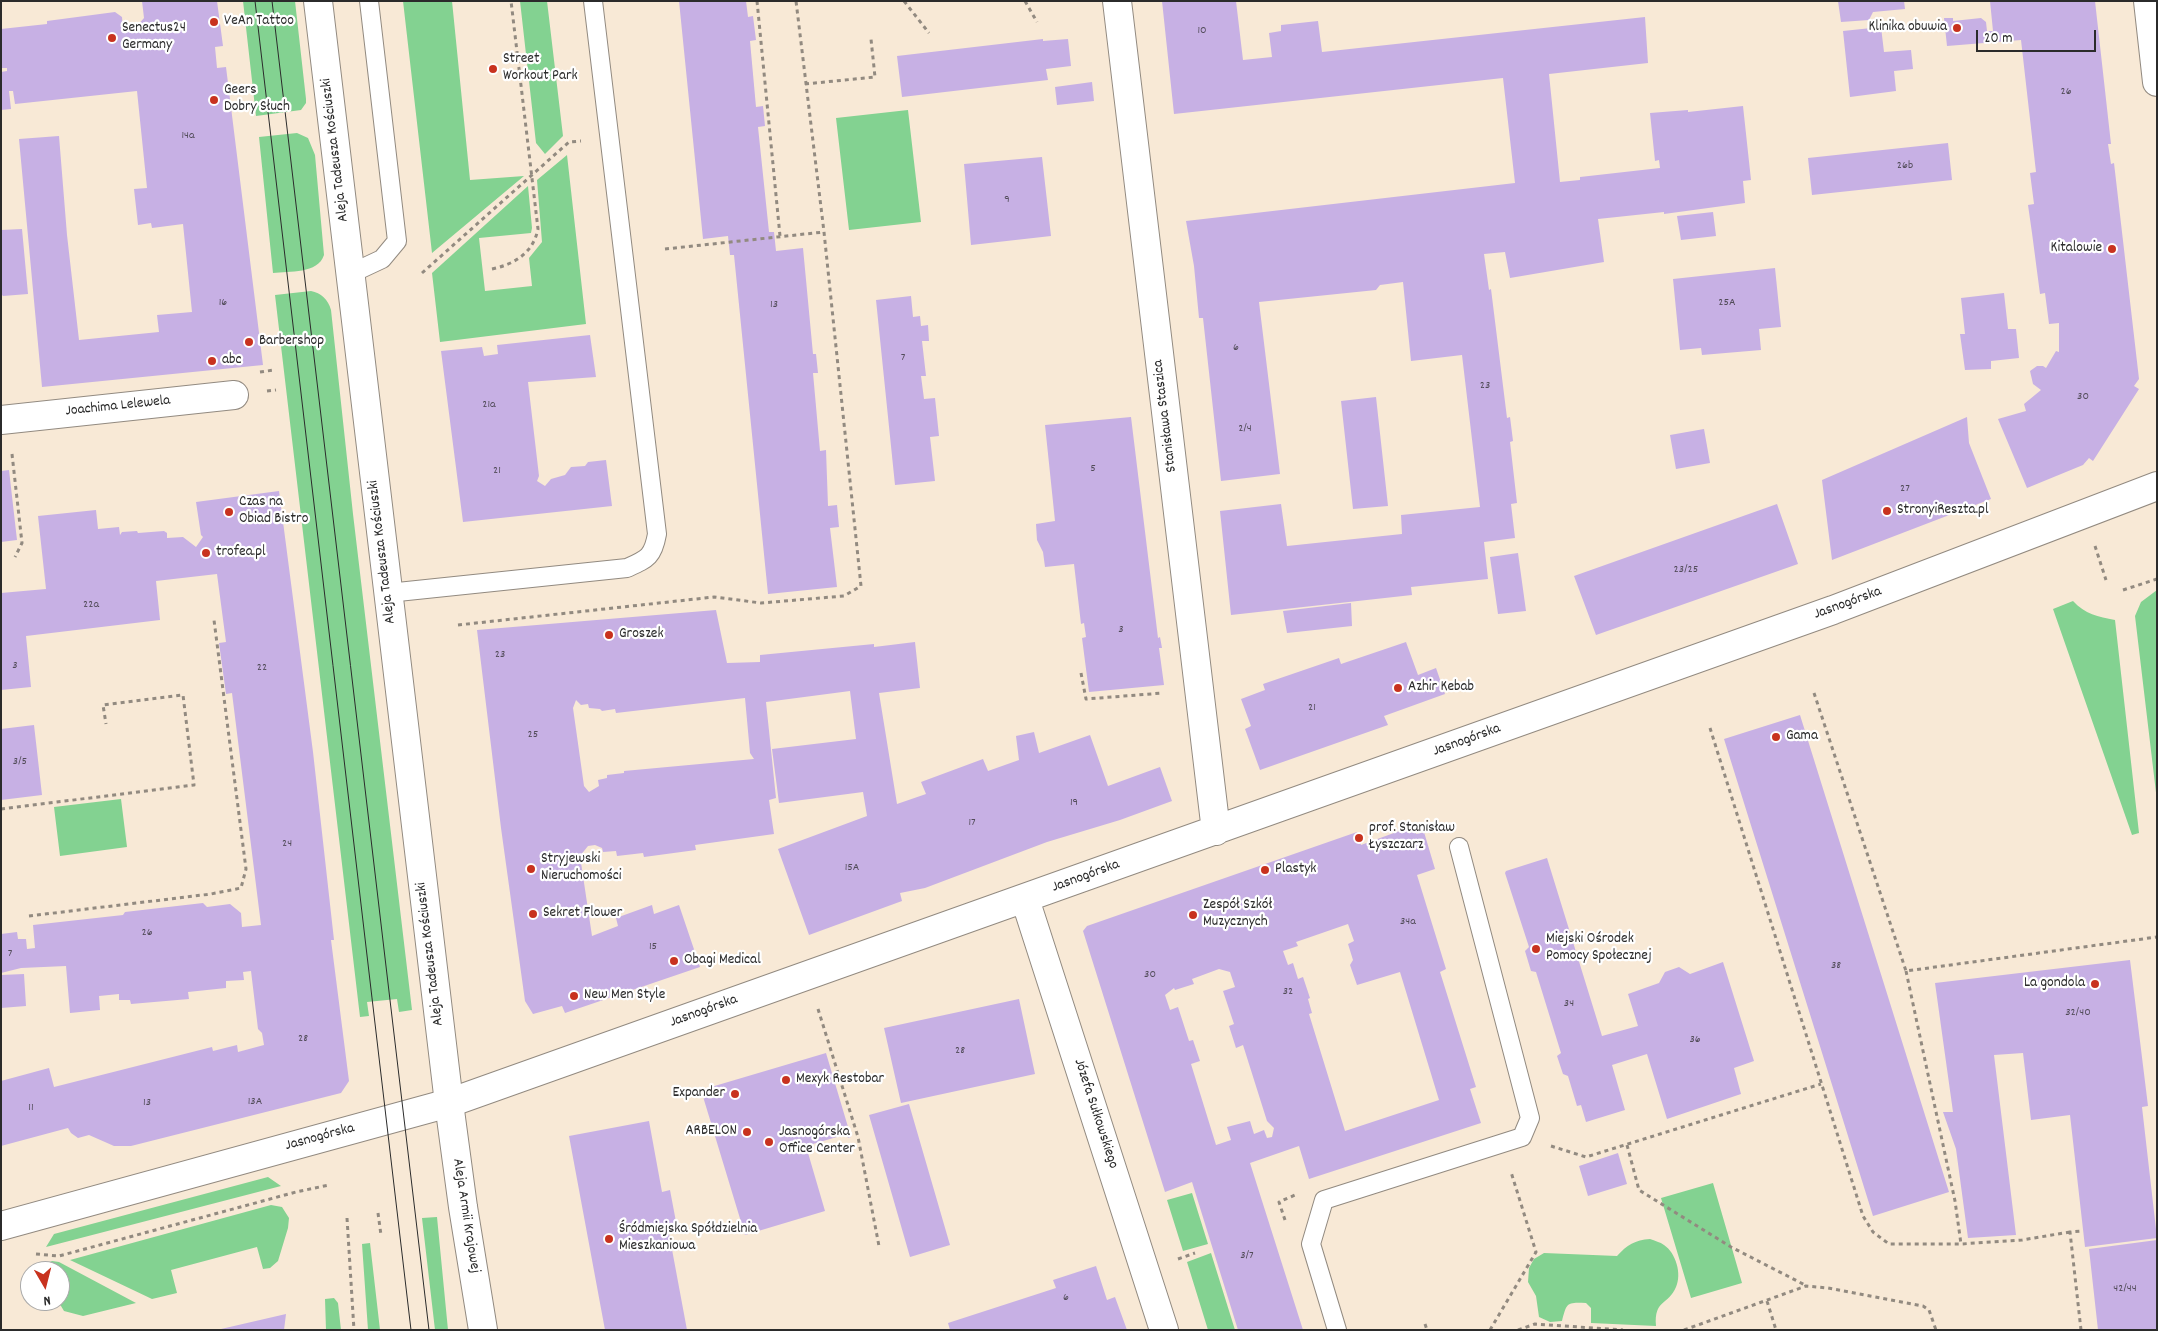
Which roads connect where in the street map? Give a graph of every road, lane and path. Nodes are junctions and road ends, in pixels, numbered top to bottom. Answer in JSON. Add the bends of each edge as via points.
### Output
{"nodes":[{"id":1,"x":318,"y":1,"type":"edge"},
{"id":2,"x":369,"y":1,"type":"edge"},
{"id":3,"x":511,"y":1,"type":"edge"},
{"id":4,"x":593,"y":1,"type":"edge"},
{"id":5,"x":757,"y":1,"type":"edge"},
{"id":6,"x":796,"y":1,"type":"edge"},
{"id":7,"x":904,"y":1,"type":"edge"},
{"id":8,"x":1025,"y":1,"type":"edge"},
{"id":9,"x":1117,"y":1,"type":"edge"},
{"id":10,"x":2148,"y":1,"type":"edge"},
{"id":11,"x":1037,"y":22,"type":"dead end"},
{"id":12,"x":929,"y":33,"type":"dead end"},
{"id":13,"x":871,"y":39,"type":"dead end"},
{"id":14,"x":2157,"y":82,"type":"edge"},
{"id":15,"x":805,"y":84,"type":"junction"},
{"id":16,"x":609,"y":137,"type":"junction"},
{"id":17,"x":532,"y":176,"type":"junction"},
{"id":18,"x":824,"y":232,"type":"junction"},
{"id":19,"x":780,"y":236,"type":"junction"},
{"id":20,"x":665,"y":249,"type":"dead end"},
{"id":21,"x":492,"y":269,"type":"dead end"},
{"id":22,"x":350,"y":274,"type":"junction"},
{"id":23,"x":422,"y":274,"type":"dead end"},
{"id":24,"x":234,"y":395,"type":"dead end"},
{"id":25,"x":1,"y":420,"type":"edge"},
{"id":26,"x":11,"y":446,"type":"dead end"},
{"id":27,"x":2157,"y":486,"type":"edge"},
{"id":28,"x":15,"y":557,"type":"dead end"},
{"id":29,"x":2157,"y":579,"type":"edge"},
{"id":30,"x":2123,"y":590,"type":"dead end"},
{"id":31,"x":388,"y":593,"type":"junction"},
{"id":32,"x":214,"y":620,"type":"dead end"},
{"id":33,"x":458,"y":625,"type":"dead end"},
{"id":34,"x":1081,"y":673,"type":"dead end"},
{"id":35,"x":1169,"y":692,"type":"dead end"},
{"id":36,"x":1814,"y":693,"type":"dead end"},
{"id":37,"x":106,"y":724,"type":"dead end"},
{"id":38,"x":1710,"y":728,"type":"dead end"},
{"id":39,"x":1,"y":809,"type":"edge"},
{"id":40,"x":1216,"y":831,"type":"junction"},
{"id":41,"x":1460,"y":847,"type":"dead end"},
{"id":42,"x":1025,"y":900,"type":"junction"},
{"id":43,"x":29,"y":916,"type":"dead end"},
{"id":44,"x":2157,"y":937,"type":"edge"},
{"id":45,"x":1906,"y":971,"type":"junction"},
{"id":46,"x":818,"y":1008,"type":"dead end"},
{"id":47,"x":1821,"y":1084,"type":"junction"},
{"id":48,"x":449,"y":1103,"type":"junction"},
{"id":49,"x":1522,"y":1137,"type":"junction"},
{"id":50,"x":1502,"y":1143,"type":"junction"},
{"id":51,"x":1627,"y":1145,"type":"junction"},
{"id":52,"x":329,"y":1185,"type":"dead end"},
{"id":53,"x":378,"y":1213,"type":"dead end"},
{"id":54,"x":347,"y":1218,"type":"dead end"},
{"id":55,"x":1,"y":1226,"type":"edge"},
{"id":56,"x":2084,"y":1230,"type":"dead end"},
{"id":57,"x":2070,"y":1232,"type":"junction"},
{"id":58,"x":381,"y":1235,"type":"dead end"},
{"id":59,"x":1961,"y":1244,"type":"junction"},
{"id":60,"x":879,"y":1246,"type":"dead end"},
{"id":61,"x":1195,"y":1253,"type":"dead end"},
{"id":62,"x":29,"y":1254,"type":"dead end"},
{"id":63,"x":1178,"y":1259,"type":"dead end"},
{"id":64,"x":1806,"y":1286,"type":"junction"},
{"id":65,"x":1767,"y":1301,"type":"junction"},
{"id":66,"x":1425,"y":1324,"type":"dead end"},
{"id":67,"x":354,"y":1330,"type":"edge"},
{"id":68,"x":483,"y":1330,"type":"edge"},
{"id":69,"x":1164,"y":1330,"type":"edge"},
{"id":70,"x":1337,"y":1330,"type":"edge"},
{"id":71,"x":1427,"y":1330,"type":"edge"},
{"id":72,"x":1490,"y":1330,"type":"edge"},
{"id":73,"x":1518,"y":1330,"type":"edge"},
{"id":74,"x":1623,"y":1330,"type":"edge"},
{"id":75,"x":1684,"y":1330,"type":"edge"},
{"id":76,"x":1776,"y":1330,"type":"edge"},
{"id":77,"x":1936,"y":1330,"type":"edge"},
{"id":78,"x":2081,"y":1330,"type":"edge"}],
"edges":[{"from":1,"to":22,"type":"street","name":"Aleja Tadeusza Kościuszki"},
{"from":2,"to":22,"type":"lane","via":[[397,241],[382,259]]},
{"from":3,"to":17,"type":"path"},
{"from":4,"to":16,"type":"lane"},
{"from":5,"to":19,"type":"path"},
{"from":6,"to":15,"type":"path"},
{"from":7,"to":12,"type":"path"},
{"from":8,"to":11,"type":"path"},
{"from":9,"to":40,"type":"street","name":"Stanisława Staszica"},
{"from":10,"to":14,"type":"street"},
{"from":13,"to":15,"type":"path","via":[[875,77]]},
{"from":15,"to":18,"type":"path"},
{"from":16,"to":17,"type":"path","via":[[569,142]]},
{"from":16,"to":31,"type":"lane","via":[[657,534],[655,548],[646,560],[627,568]]},
{"from":17,"to":21,"type":"path","via":[[538,229],[535,242],[522,257]]},
{"from":17,"to":23,"type":"path"},
{"from":18,"to":19,"type":"path"},
{"from":18,"to":33,"type":"path","via":[[861,586],[844,596],[761,603],[714,597]]},
{"from":19,"to":20,"type":"path"},
{"from":22,"to":31,"type":"street","name":"Aleja Tadeusza Kościuszki"},
{"from":24,"to":25,"type":"street","name":"Joachima Lelewela"},
{"from":26,"to":28,"type":"path","via":[[22,543]]},
{"from":27,"to":40,"type":"street","name":"Jasnogórska","via":[[1833,610]]},
{"from":29,"to":30,"type":"path"},
{"from":31,"to":48,"type":"street","name":"Aleja Tadeusza Kościuszki"},
{"from":32,"to":43,"type":"path","via":[[246,869],[240,888]]},
{"from":34,"to":35,"type":"path","via":[[1086,699]]},
{"from":36,"to":45,"type":"path"},
{"from":37,"to":39,"type":"path","via":[[103,704],[183,695],[194,785]]},
{"from":38,"to":47,"type":"path"},
{"from":40,"to":42,"type":"street","name":"Jasnogórska"},
{"from":41,"to":49,"type":"lane","via":[[1530,1118]]},
{"from":42,"to":48,"type":"street","name":"Jasnogórska"},
{"from":42,"to":69,"type":"street","name":"Józefa Sułkowskiego"},
{"from":44,"to":45,"type":"path"},
{"from":45,"to":59,"type":"path","via":[[1955,1201]]},
{"from":46,"to":60,"type":"path","via":[[858,1137]]},
{"from":47,"to":51,"type":"path"},
{"from":47,"to":59,"type":"path","via":[[1863,1216],[1873,1232],[1889,1244]]},
{"from":48,"to":55,"type":"street","name":"Jasnogórska"},
{"from":48,"to":68,"type":"street","name":"Aleja Armii Krajowej"},
{"from":49,"to":50,"type":"lane"},
{"from":49,"to":51,"type":"path","via":[[1586,1157]]},
{"from":50,"to":70,"type":"lane","via":[[1324,1200],[1311,1244]]},
{"from":50,"to":72,"type":"path","via":[[1536,1252]]},
{"from":51,"to":64,"type":"path","via":[[1639,1190],[1731,1247]]},
{"from":52,"to":62,"type":"path","via":[[59,1256]]},
{"from":53,"to":58,"type":"path"},
{"from":54,"to":67,"type":"path"},
{"from":56,"to":57,"type":"path"},
{"from":57,"to":59,"type":"path","via":[[2022,1240]]},
{"from":57,"to":78,"type":"path"},
{"from":61,"to":63,"type":"path"},
{"from":64,"to":65,"type":"path"},
{"from":64,"to":77,"type":"path","via":[[1923,1306],[1929,1310]]},
{"from":65,"to":75,"type":"path"},
{"from":65,"to":76,"type":"path"},
{"from":66,"to":71,"type":"path"},
{"from":73,"to":74,"type":"path","via":[[1535,1324]]}]}
